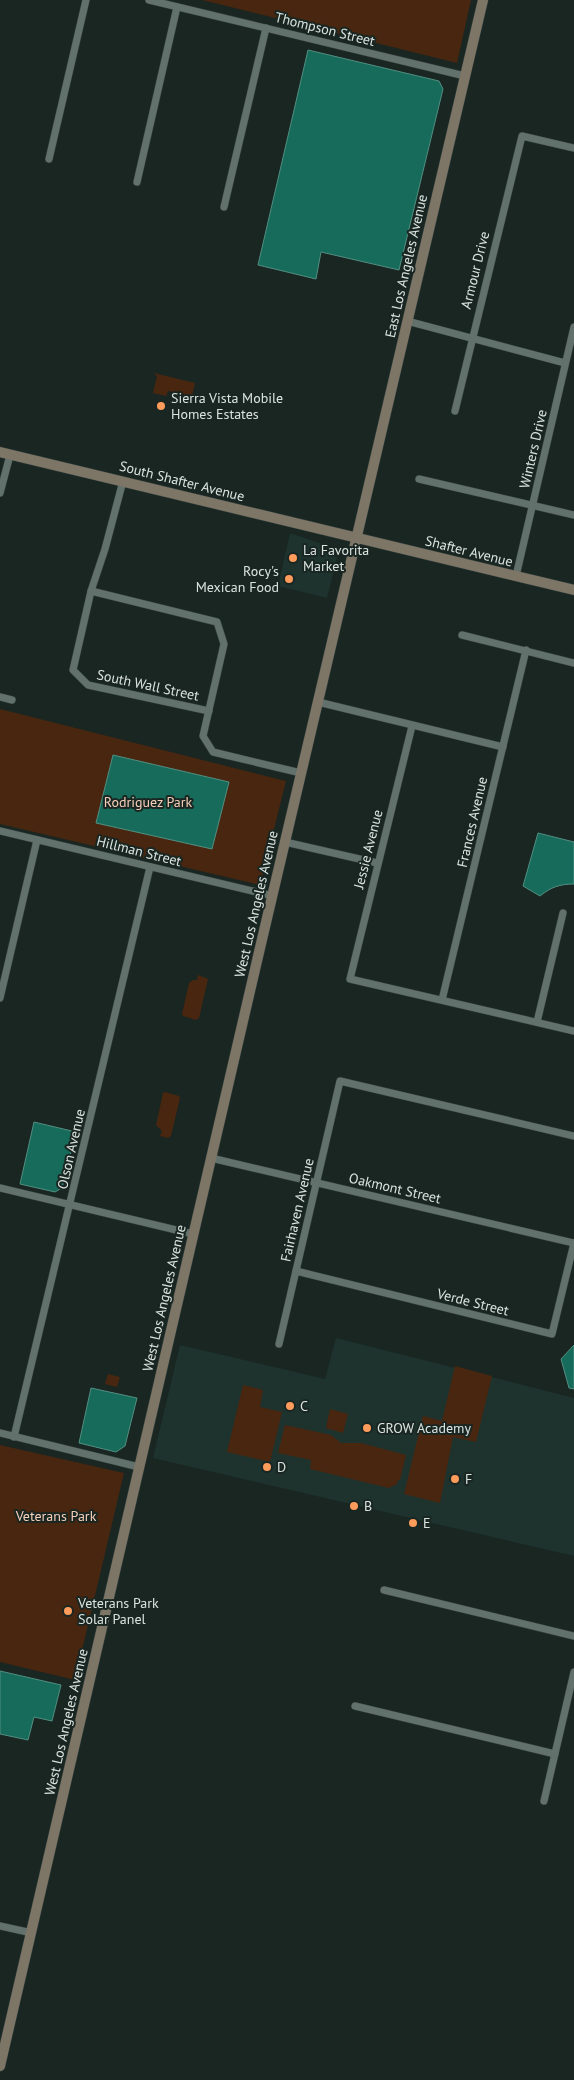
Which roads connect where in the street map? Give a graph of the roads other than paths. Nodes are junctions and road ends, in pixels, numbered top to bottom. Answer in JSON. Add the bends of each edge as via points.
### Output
{"nodes":[{"id":1,"x":86,"y":0,"type":"edge"},
{"id":2,"x":149,"y":0,"type":"edge"},
{"id":3,"x":483,"y":0,"type":"edge"},
{"id":4,"x":177,"y":7,"type":"junction"},
{"id":5,"x":266,"y":28,"type":"junction"},
{"id":6,"x":465,"y":76,"type":"junction"},
{"id":7,"x":574,"y":148,"type":"edge"},
{"id":8,"x":49,"y":160,"type":"dead end"},
{"id":9,"x":137,"y":182,"type":"dead end"},
{"id":10,"x":224,"y":207,"type":"dead end"},
{"id":11,"x":408,"y":321,"type":"junction"},
{"id":12,"x":574,"y":327,"type":"edge"},
{"id":13,"x":471,"y":338,"type":"junction"},
{"id":14,"x":565,"y":363,"type":"junction"},
{"id":15,"x":455,"y":411,"type":"dead end"},
{"id":16,"x":5,"y":453,"type":"edge"},
{"id":17,"x":419,"y":479,"type":"dead end"},
{"id":18,"x":123,"y":481,"type":"junction"},
{"id":19,"x":0,"y":493,"type":"edge"},
{"id":20,"x":533,"y":506,"type":"junction"},
{"id":21,"x":574,"y":515,"type":"edge"},
{"id":22,"x":357,"y":538,"type":"junction"},
{"id":23,"x":516,"y":576,"type":"junction"},
{"id":24,"x":574,"y":590,"type":"edge"},
{"id":25,"x":91,"y":591,"type":"junction"},
{"id":26,"x":462,"y":635,"type":"dead end"},
{"id":27,"x":526,"y":650,"type":"junction"},
{"id":28,"x":574,"y":663,"type":"edge"},
{"id":29,"x":0,"y":697,"type":"edge"},
{"id":30,"x":12,"y":700,"type":"dead end"},
{"id":31,"x":318,"y":702,"type":"junction"},
{"id":32,"x":209,"y":711,"type":"junction"},
{"id":33,"x":412,"y":726,"type":"junction"},
{"id":34,"x":503,"y":747,"type":"junction"},
{"id":35,"x":302,"y":773,"type":"junction"},
{"id":36,"x":0,"y":831,"type":"edge"},
{"id":37,"x":37,"y":840,"type":"junction"},
{"id":38,"x":285,"y":842,"type":"junction"},
{"id":39,"x":377,"y":864,"type":"junction"},
{"id":40,"x":150,"y":867,"type":"junction"},
{"id":41,"x":273,"y":896,"type":"junction"},
{"id":42,"x":563,"y":913,"type":"dead end"},
{"id":43,"x":0,"y":998,"type":"edge"},
{"id":44,"x":442,"y":1000,"type":"junction"},
{"id":45,"x":537,"y":1022,"type":"junction"},
{"id":46,"x":574,"y":1031,"type":"edge"},
{"id":47,"x":574,"y":1136,"type":"edge"},
{"id":48,"x":211,"y":1158,"type":"junction"},
{"id":49,"x":316,"y":1183,"type":"junction"},
{"id":50,"x":0,"y":1188,"type":"edge"},
{"id":51,"x":70,"y":1205,"type":"junction"},
{"id":52,"x":193,"y":1234,"type":"junction"},
{"id":53,"x":574,"y":1243,"type":"edge"},
{"id":54,"x":296,"y":1271,"type":"junction"},
{"id":55,"x":279,"y":1344,"type":"dead end"},
{"id":56,"x":0,"y":1433,"type":"edge"},
{"id":57,"x":14,"y":1437,"type":"junction"},
{"id":58,"x":139,"y":1467,"type":"junction"},
{"id":59,"x":384,"y":1590,"type":"dead end"},
{"id":60,"x":574,"y":1636,"type":"edge"},
{"id":61,"x":574,"y":1672,"type":"edge"},
{"id":62,"x":355,"y":1706,"type":"dead end"},
{"id":63,"x":555,"y":1754,"type":"junction"},
{"id":64,"x":544,"y":1802,"type":"dead end"},
{"id":65,"x":0,"y":1926,"type":"edge"},
{"id":66,"x":32,"y":1933,"type":"junction"},
{"id":67,"x":0,"y":2066,"type":"edge"}],
"edges":[{"from":1,"to":8,"type":"street"},
{"from":2,"to":4,"type":"street","name":"Thompson Street"},
{"from":3,"to":6,"type":"street","name":"East Los Angeles Avenue"},
{"from":4,"to":5,"type":"street","name":"Thompson Street"},
{"from":4,"to":9,"type":"street"},
{"from":5,"to":6,"type":"street","name":"Thompson Street"},
{"from":5,"to":10,"type":"street"},
{"from":6,"to":11,"type":"street","name":"East Los Angeles Avenue"},
{"from":7,"to":13,"type":"street","name":"Armour Drive","via":[[522,136]]},
{"from":11,"to":13,"type":"street"},
{"from":11,"to":22,"type":"street","name":"East Los Angeles Avenue"},
{"from":12,"to":14,"type":"street","name":"Winters Drive"},
{"from":13,"to":14,"type":"street"},
{"from":13,"to":15,"type":"street","name":"Armour Drive"},
{"from":14,"to":20,"type":"street","name":"Winters Drive"},
{"from":16,"to":18,"type":"street","name":"South Shafter Avenue"},
{"from":16,"to":19,"type":"street"},
{"from":17,"to":20,"type":"street"},
{"from":18,"to":22,"type":"street","name":"South Shafter Avenue"},
{"from":18,"to":25,"type":"street"},
{"from":20,"to":21,"type":"street"},
{"from":20,"to":23,"type":"street","name":"Winters Drive"},
{"from":22,"to":23,"type":"street","name":"Shafter Avenue"},
{"from":22,"to":31,"type":"street","name":"West Los Angeles Avenue"},
{"from":23,"to":24,"type":"street","name":"Shafter Avenue"},
{"from":25,"to":32,"type":"street","via":[[217,622],[224,644]]},
{"from":25,"to":32,"type":"street","name":"South Wall Street","via":[[73,670],[88,685]]},
{"from":26,"to":27,"type":"street"},
{"from":27,"to":28,"type":"street"},
{"from":27,"to":34,"type":"street","name":"Frances Avenue"},
{"from":29,"to":30,"type":"street"},
{"from":31,"to":33,"type":"street"},
{"from":31,"to":35,"type":"street","name":"West Los Angeles Avenue"},
{"from":32,"to":35,"type":"street","name":"South Wall Street","via":[[203,736],[213,752]]},
{"from":33,"to":34,"type":"street"},
{"from":33,"to":39,"type":"street","name":"Jessie Avenue"},
{"from":34,"to":44,"type":"street","name":"Frances Avenue"},
{"from":35,"to":38,"type":"street","name":"West Los Angeles Avenue"},
{"from":36,"to":37,"type":"street","name":"Hillman Street"},
{"from":37,"to":40,"type":"street","name":"Hillman Street"},
{"from":37,"to":43,"type":"street"},
{"from":38,"to":39,"type":"street"},
{"from":38,"to":41,"type":"street","name":"West Los Angeles Avenue"},
{"from":39,"to":44,"type":"street","name":"Jessie Avenue","via":[[350,978]]},
{"from":40,"to":41,"type":"street","name":"Hillman Street"},
{"from":40,"to":51,"type":"street","name":"Olson Avenue"},
{"from":41,"to":48,"type":"street","name":"West Los Angeles Avenue"},
{"from":42,"to":45,"type":"street"},
{"from":44,"to":45,"type":"street"},
{"from":45,"to":46,"type":"street"},
{"from":47,"to":49,"type":"street","name":"Fairhaven Avenue","via":[[340,1080]]},
{"from":48,"to":49,"type":"street","name":"Oakmont Street"},
{"from":48,"to":52,"type":"street","name":"West Los Angeles Avenue"},
{"from":49,"to":53,"type":"street","name":"Oakmont Street"},
{"from":49,"to":54,"type":"street","name":"Fairhaven Avenue"},
{"from":50,"to":51,"type":"street"},
{"from":51,"to":52,"type":"street"},
{"from":51,"to":57,"type":"street","name":"Olson Avenue"},
{"from":52,"to":58,"type":"street","name":"West Los Angeles Avenue"},
{"from":53,"to":54,"type":"street","name":"Verde Street","via":[[552,1334]]},
{"from":54,"to":55,"type":"street","name":"Fairhaven Avenue"},
{"from":56,"to":57,"type":"street"},
{"from":57,"to":58,"type":"street"},
{"from":58,"to":66,"type":"street","name":"West Los Angeles Avenue"},
{"from":59,"to":60,"type":"street"},
{"from":61,"to":63,"type":"street"},
{"from":62,"to":63,"type":"street"},
{"from":63,"to":64,"type":"street"},
{"from":65,"to":66,"type":"street"},
{"from":66,"to":67,"type":"street","name":"West Los Angeles Avenue"}]}
